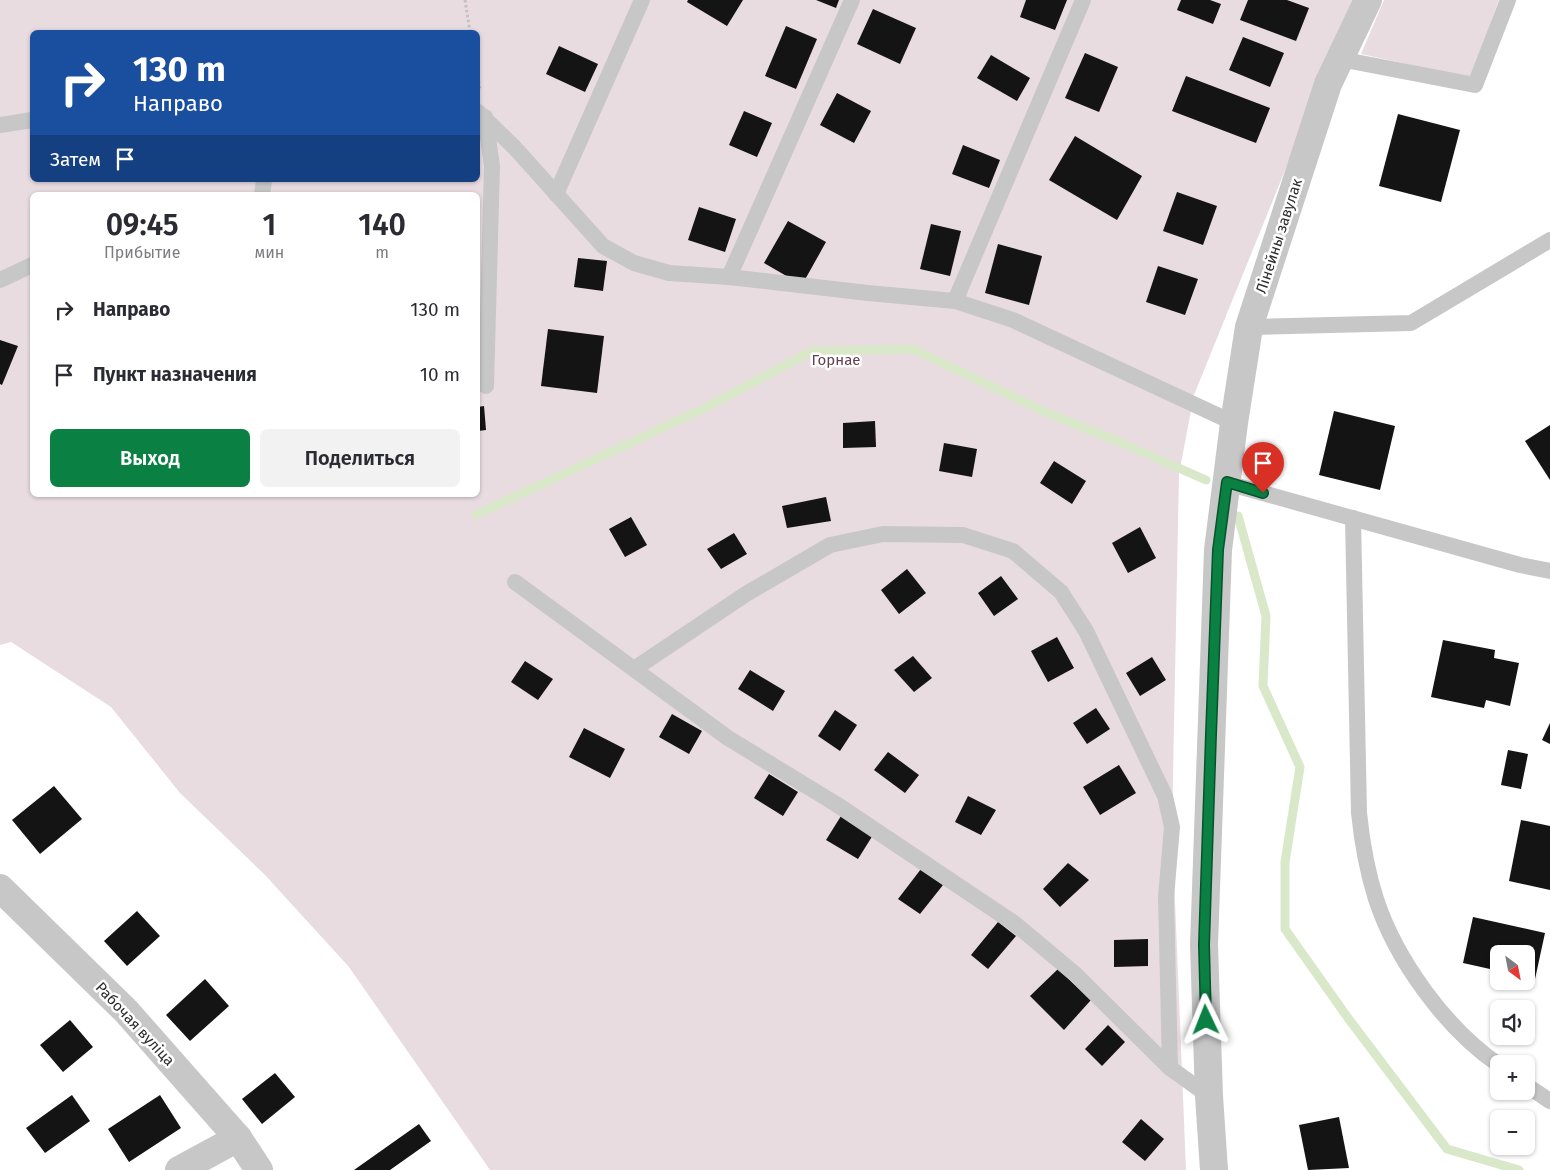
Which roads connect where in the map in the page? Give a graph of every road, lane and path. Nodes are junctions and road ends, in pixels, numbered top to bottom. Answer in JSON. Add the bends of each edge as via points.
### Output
{"nodes":[{"id":1,"x":465,"y":0,"type":"edge"},
{"id":2,"x":642,"y":0,"type":"edge"},
{"id":3,"x":852,"y":0,"type":"edge"},
{"id":4,"x":1083,"y":0,"type":"edge"},
{"id":5,"x":1368,"y":0,"type":"edge"},
{"id":6,"x":1508,"y":0,"type":"edge"},
{"id":7,"x":470,"y":30,"type":"edge"},
{"id":8,"x":1340,"y":59,"type":"junction"},
{"id":9,"x":481,"y":115,"type":"edge"},
{"id":10,"x":30,"y":120,"type":"edge"},
{"id":11,"x":0,"y":125,"type":"edge"},
{"id":12,"x":556,"y":194,"type":"junction"},
{"id":13,"x":1550,"y":240,"type":"edge"},
{"id":14,"x":30,"y":266,"type":"edge"},
{"id":15,"x":729,"y":277,"type":"junction"},
{"id":16,"x":0,"y":280,"type":"edge"},
{"id":17,"x":955,"y":301,"type":"junction"},
{"id":18,"x":1250,"y":327,"type":"junction"},
{"id":19,"x":486,"y":386,"type":"dead end"},
{"id":20,"x":1234,"y":423,"type":"junction"},
{"id":21,"x":1227,"y":482,"type":"junction"},
{"id":22,"x":1354,"y":518,"type":"junction"},
{"id":23,"x":1550,"y":571,"type":"edge"},
{"id":24,"x":515,"y":582,"type":"dead end"},
{"id":25,"x":634,"y":669,"type":"junction"},
{"id":26,"x":0,"y":888,"type":"edge"},
{"id":27,"x":1490,"y":1059,"type":"edge"},
{"id":28,"x":1170,"y":1068,"type":"junction"},
{"id":29,"x":1535,"y":1090,"type":"edge"},
{"id":30,"x":1209,"y":1096,"type":"junction"},
{"id":31,"x":1550,"y":1101,"type":"edge"},
{"id":32,"x":238,"y":1138,"type":"junction"},
{"id":33,"x":179,"y":1170,"type":"edge"},
{"id":34,"x":259,"y":1170,"type":"edge"},
{"id":35,"x":1214,"y":1170,"type":"edge"}],
"edges":[{"from":1,"to":7,"type":"path"},
{"from":2,"to":12,"type":"lane"},
{"from":3,"to":15,"type":"lane"},
{"from":4,"to":17,"type":"lane"},
{"from":5,"to":8,"type":"street","name":"Лінейны завулак"},
{"from":6,"to":8,"type":"lane","via":[[1475,86]]},
{"from":8,"to":18,"type":"street","name":"Лінейны завулак","via":[[1328,84]]},
{"from":9,"to":12,"type":"lane"},
{"from":9,"to":19,"type":"lane","via":[[492,166]]},
{"from":10,"to":11,"type":"lane"},
{"from":12,"to":15,"type":"lane","via":[[603,246],[634,264],[669,274]]},
{"from":13,"to":18,"type":"lane","via":[[1411,323]]},
{"from":14,"to":16,"type":"lane"},
{"from":15,"to":17,"type":"lane"},
{"from":17,"to":20,"type":"lane","via":[[1014,320]]},
{"from":18,"to":20,"type":"street","name":"Лінейны завулак"},
{"from":20,"to":21,"type":"street","name":"Лінейны завулак"},
{"from":21,"to":22,"type":"lane"},
{"from":21,"to":30,"type":"street","name":"Лінейны завулак","via":[[1218,550],[1204,945]]},
{"from":22,"to":23,"type":"lane"},
{"from":22,"to":27,"type":"lane","via":[[1359,813],[1363,851],[1376,899],[1392,939],[1453,1026]]},
{"from":24,"to":25,"type":"lane"},
{"from":25,"to":28,"type":"lane","via":[[728,738],[836,804],[1014,923],[1075,974]]},
{"from":25,"to":28,"type":"lane","via":[[746,594],[830,546],[882,534],[963,535],[1013,551],[1061,592],[1086,631],[1165,796],[1172,827],[1166,898]]},
{"from":26,"to":32,"type":"street","name":"Рабочая вуліца","via":[[126,1012]]},
{"from":28,"to":30,"type":"lane"},
{"from":29,"to":31,"type":"lane"},
{"from":30,"to":35,"type":"street","name":"Лінейны завулак"},
{"from":32,"to":33,"type":"street"},
{"from":32,"to":34,"type":"street","name":"Рабочая вуліца"}]}
